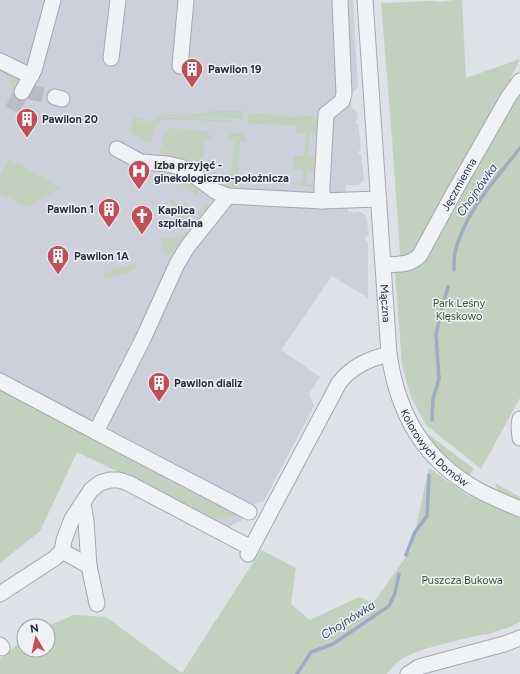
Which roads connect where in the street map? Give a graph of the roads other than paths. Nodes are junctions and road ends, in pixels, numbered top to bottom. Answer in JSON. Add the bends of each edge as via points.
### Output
{"nodes":[{"id":1,"x":53,"y":0,"type":"edge"},
{"id":2,"x":118,"y":0,"type":"edge"},
{"id":3,"x":186,"y":0,"type":"edge"},
{"id":4,"x":340,"y":0,"type":"edge"},
{"id":5,"x":365,"y":0,"type":"edge"},
{"id":6,"x":111,"y":58,"type":"dead end"},
{"id":7,"x":0,"y":61,"type":"edge"},
{"id":8,"x":180,"y":66,"type":"dead end"},
{"id":9,"x":520,"y":81,"type":"edge"},
{"id":10,"x":116,"y":149,"type":"dead end"},
{"id":11,"x":228,"y":196,"type":"junction"},
{"id":12,"x":379,"y":199,"type":"junction"},
{"id":13,"x":322,"y":201,"type":"junction"},
{"id":14,"x":384,"y":265,"type":"junction"},
{"id":15,"x":389,"y":354,"type":"junction"},
{"id":16,"x":0,"y":381,"type":"edge"},
{"id":17,"x":520,"y":419,"type":"edge"},
{"id":18,"x":96,"y":432,"type":"junction"},
{"id":19,"x":520,"y":438,"type":"edge"},
{"id":20,"x":83,"y":504,"type":"junction"},
{"id":21,"x":520,"y":509,"type":"edge"},
{"id":22,"x":248,"y":512,"type":"dead end"},
{"id":23,"x":62,"y":551,"type":"junction"},
{"id":24,"x":89,"y":566,"type":"junction"},
{"id":25,"x":0,"y":594,"type":"edge"},
{"id":26,"x":97,"y":604,"type":"dead end"},
{"id":27,"x":520,"y":638,"type":"edge"},
{"id":28,"x":408,"y":674,"type":"edge"}],
"edges":[{"from":1,"to":7,"type":"street","via":[[27,86]]},
{"from":2,"to":6,"type":"street"},
{"from":3,"to":8,"type":"street"},
{"from":4,"to":13,"type":"street","via":[[346,101],[326,114]]},
{"from":5,"to":12,"type":"street","name":"Mączna"},
{"from":9,"to":14,"type":"street","name":"Jęczmienna","via":[[420,255],[410,263]]},
{"from":10,"to":11,"type":"street","via":[[141,162],[181,168],[215,191]]},
{"from":11,"to":13,"type":"street"},
{"from":11,"to":18,"type":"street","via":[[177,264]]},
{"from":12,"to":13,"type":"street"},
{"from":12,"to":14,"type":"street","name":"Mączna"},
{"from":14,"to":15,"type":"street","name":"Mączna"},
{"from":15,"to":20,"type":"street","via":[[353,368],[339,383],[250,551],[119,480],[100,483]]},
{"from":15,"to":21,"type":"street","name":"Kolorowych Domów","via":[[402,409],[432,454],[466,482]]},
{"from":16,"to":18,"type":"street"},
{"from":17,"to":19,"type":"street"},
{"from":18,"to":22,"type":"street"},
{"from":20,"to":23,"type":"street","via":[[72,519]]},
{"from":20,"to":24,"type":"street"},
{"from":23,"to":24,"type":"street"},
{"from":23,"to":25,"type":"street"},
{"from":24,"to":26,"type":"street"},
{"from":27,"to":28,"type":"street","via":[[420,667]]}]}
